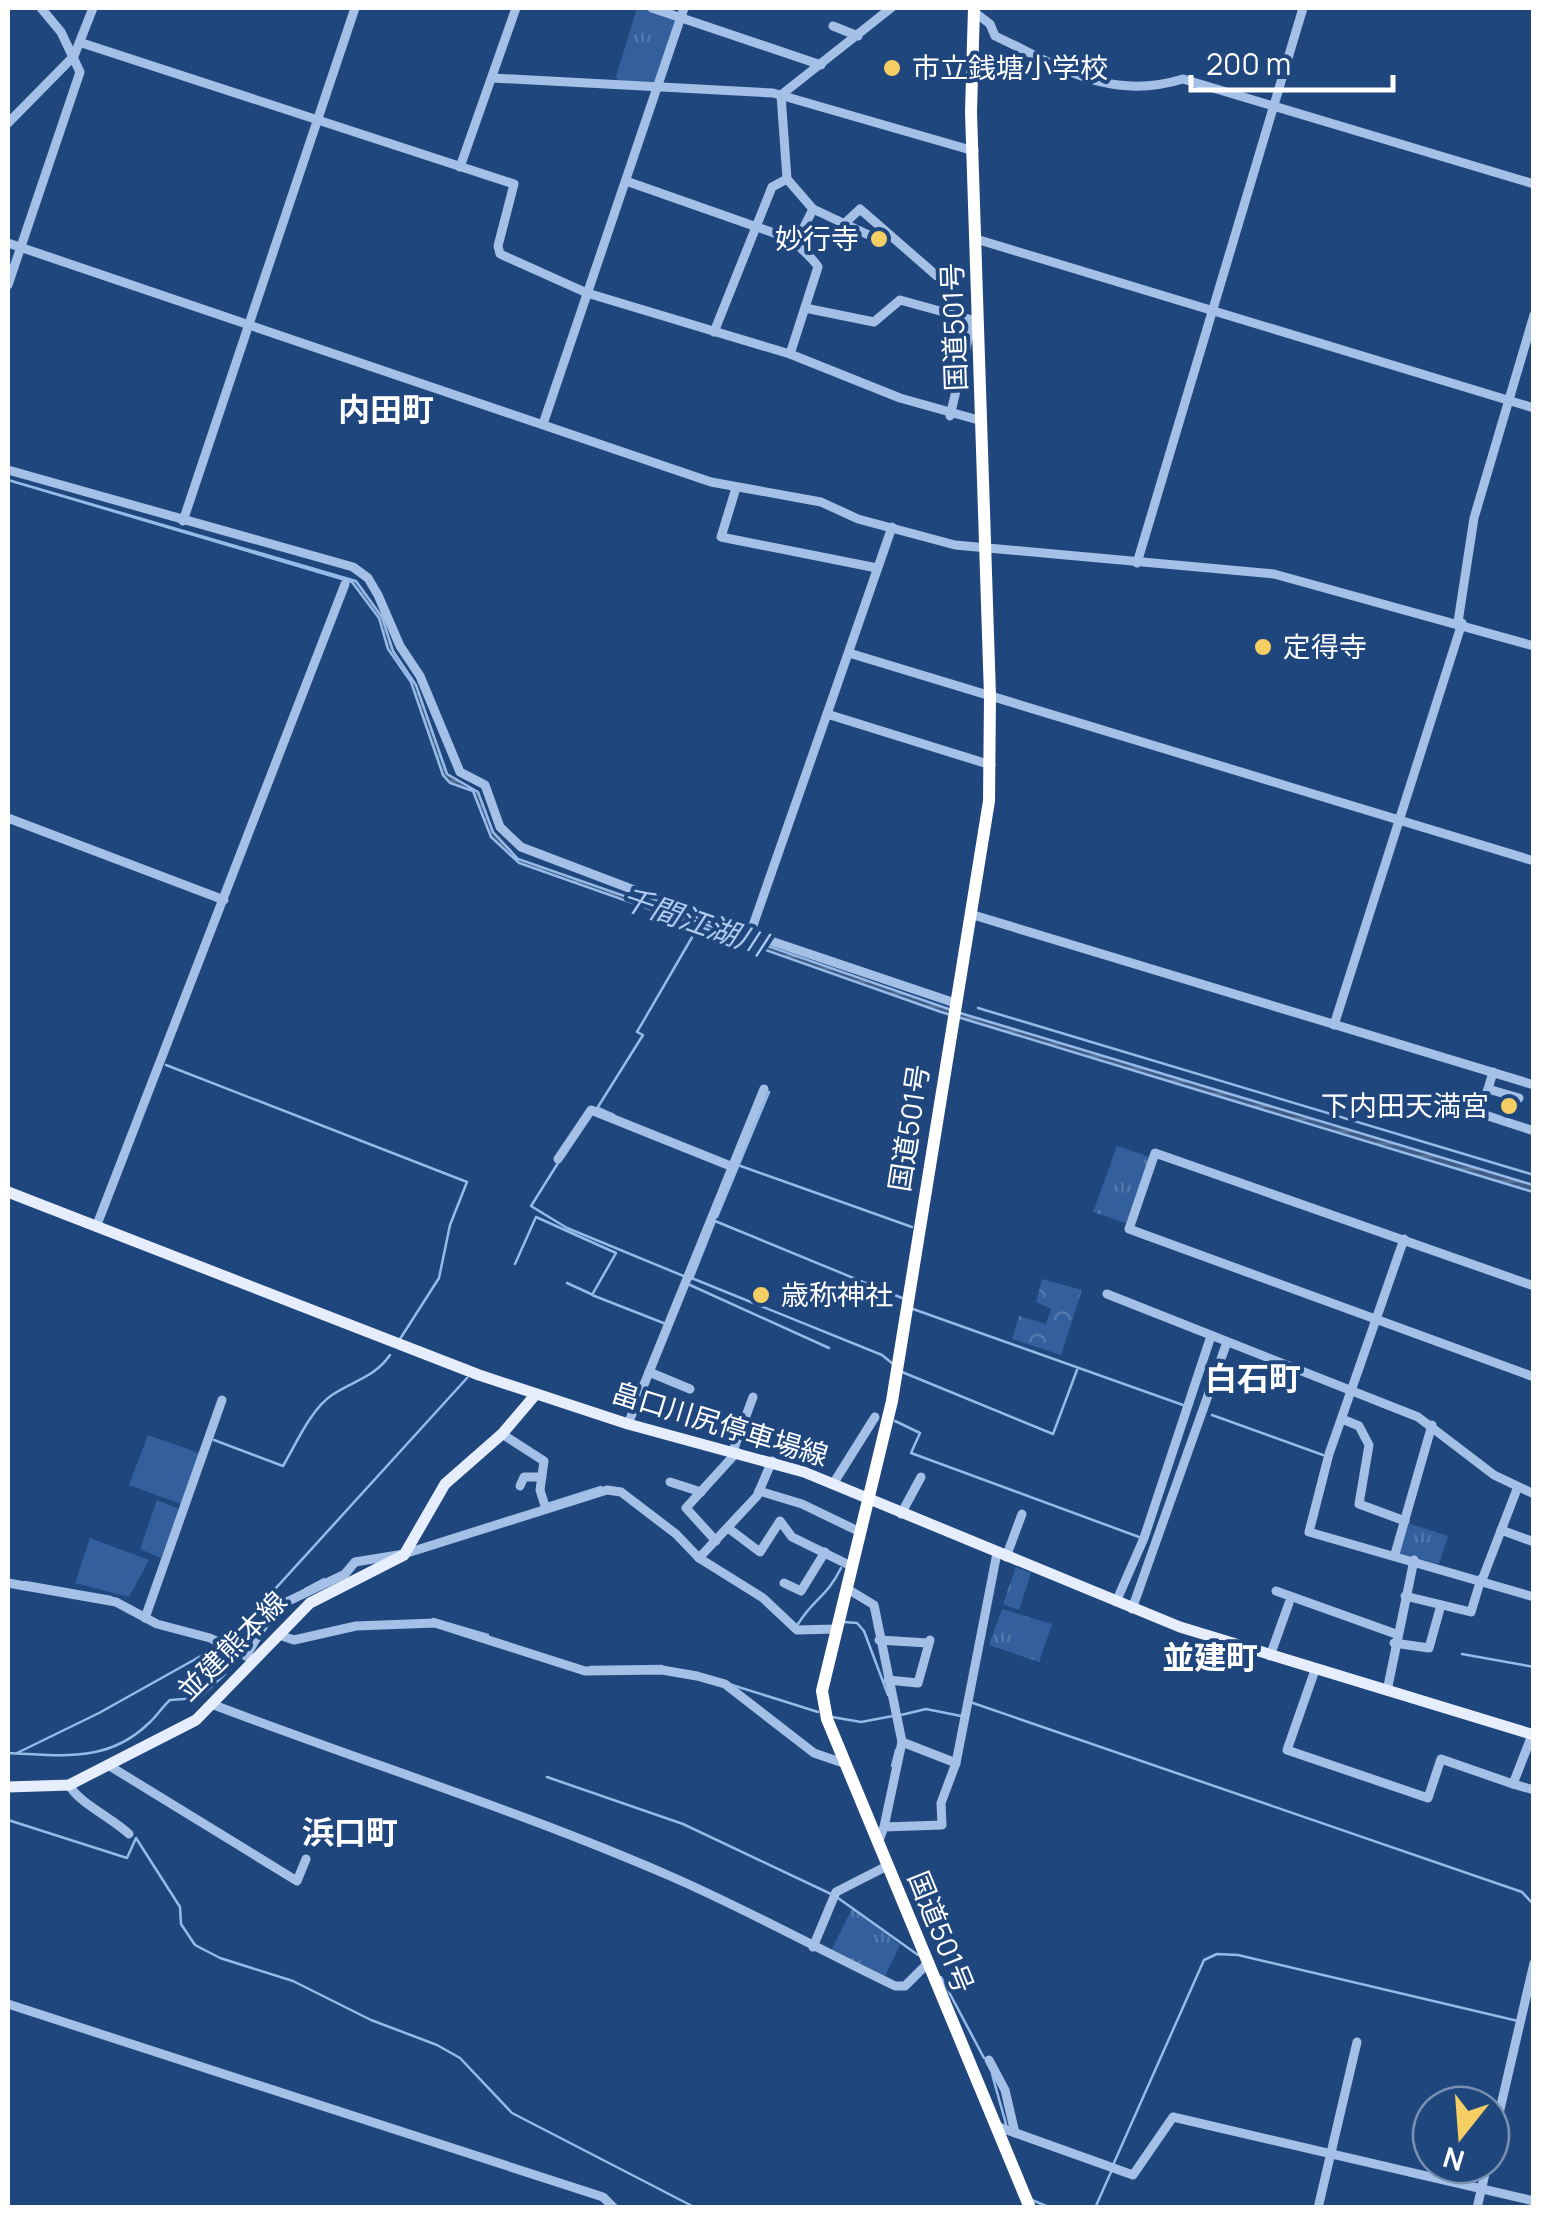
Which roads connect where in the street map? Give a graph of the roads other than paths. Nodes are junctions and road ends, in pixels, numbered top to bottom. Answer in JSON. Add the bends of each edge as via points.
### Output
{"nodes":[{"id":1,"x":42,"y":8,"type":"edge"},
{"id":2,"x":93,"y":8,"type":"edge"},
{"id":3,"x":355,"y":8,"type":"edge"},
{"id":4,"x":516,"y":8,"type":"edge"},
{"id":5,"x":652,"y":8,"type":"edge"},
{"id":6,"x":891,"y":8,"type":"edge"},
{"id":7,"x":1303,"y":8,"type":"edge"},
{"id":8,"x":974,"y":9,"type":"edge"},
{"id":9,"x":683,"y":12,"type":"edge"},
{"id":10,"x":833,"y":26,"type":"dead end"},
{"id":11,"x":858,"y":36,"type":"junction"},
{"id":12,"x":82,"y":43,"type":"junction"},
{"id":13,"x":74,"y":56,"type":"junction"},
{"id":14,"x":820,"y":65,"type":"junction"},
{"id":15,"x":492,"y":78,"type":"junction"},
{"id":16,"x":658,"y":85,"type":"junction"},
{"id":17,"x":780,"y":96,"type":"junction"},
{"id":18,"x":1273,"y":106,"type":"junction"},
{"id":19,"x":316,"y":120,"type":"junction"},
{"id":20,"x":8,"y":122,"type":"edge"},
{"id":21,"x":974,"y":151,"type":"junction"},
{"id":22,"x":460,"y":167,"type":"junction"},
{"id":23,"x":787,"y":179,"type":"junction"},
{"id":24,"x":626,"y":181,"type":"junction"},
{"id":25,"x":1534,"y":184,"type":"edge"},
{"id":26,"x":813,"y":209,"type":"junction"},
{"id":27,"x":845,"y":223,"type":"junction"},
{"id":28,"x":756,"y":227,"type":"junction"},
{"id":29,"x":874,"y":237,"type":"dead end"},
{"id":30,"x":976,"y":240,"type":"junction"},
{"id":31,"x":796,"y":243,"type":"junction"},
{"id":32,"x":8,"y":244,"type":"edge"},
{"id":33,"x":20,"y":249,"type":"junction"},
{"id":34,"x":950,"y":280,"type":"dead end"},
{"id":35,"x":8,"y":285,"type":"edge"},
{"id":36,"x":587,"y":294,"type":"junction"},
{"id":37,"x":804,"y":308,"type":"junction"},
{"id":38,"x":1213,"y":311,"type":"junction"},
{"id":39,"x":1534,"y":315,"type":"edge"},
{"id":40,"x":974,"y":319,"type":"junction"},
{"id":41,"x":248,"y":324,"type":"junction"},
{"id":42,"x":714,"y":332,"type":"junction"},
{"id":43,"x":790,"y":354,"type":"junction"},
{"id":44,"x":1508,"y":400,"type":"junction"},
{"id":45,"x":1534,"y":408,"type":"edge"},
{"id":46,"x":950,"y":416,"type":"junction"},
{"id":47,"x":982,"y":421,"type":"junction"},
{"id":48,"x":543,"y":424,"type":"junction"},
{"id":49,"x":8,"y":470,"type":"edge"},
{"id":50,"x":736,"y":488,"type":"junction"},
{"id":51,"x":183,"y":521,"type":"junction"},
{"id":52,"x":892,"y":527,"type":"junction"},
{"id":53,"x":986,"y":550,"type":"junction"},
{"id":54,"x":1136,"y":563,"type":"junction"},
{"id":55,"x":877,"y":568,"type":"junction"},
{"id":56,"x":346,"y":584,"type":"dead end"},
{"id":57,"x":1460,"y":622,"type":"junction"},
{"id":58,"x":1534,"y":646,"type":"edge"},
{"id":59,"x":849,"y":653,"type":"junction"},
{"id":60,"x":990,"y":696,"type":"junction"},
{"id":61,"x":827,"y":714,"type":"junction"},
{"id":62,"x":990,"y":765,"type":"junction"},
{"id":63,"x":1398,"y":819,"type":"junction"},
{"id":64,"x":9,"y":822,"type":"edge"},
{"id":65,"x":1534,"y":861,"type":"edge"},
{"id":66,"x":224,"y":900,"type":"junction"},
{"id":67,"x":970,"y":914,"type":"junction"},
{"id":68,"x":750,"y":934,"type":"junction"},
{"id":69,"x":954,"y":1009,"type":"junction"},
{"id":70,"x":1334,"y":1025,"type":"junction"},
{"id":71,"x":1493,"y":1072,"type":"junction"},
{"id":72,"x":1534,"y":1085,"type":"edge"},
{"id":73,"x":764,"y":1089,"type":"dead end"},
{"id":74,"x":1488,"y":1089,"type":"junction"},
{"id":75,"x":1519,"y":1098,"type":"dead end"},
{"id":76,"x":1534,"y":1131,"type":"edge"},
{"id":77,"x":558,"y":1158,"type":"dead end"},
{"id":78,"x":733,"y":1168,"type":"junction"},
{"id":79,"x":8,"y":1192,"type":"edge"},
{"id":80,"x":96,"y":1227,"type":"junction"},
{"id":81,"x":1404,"y":1239,"type":"junction"},
{"id":82,"x":1534,"y":1286,"type":"edge"},
{"id":83,"x":1107,"y":1294,"type":"dead end"},
{"id":84,"x":1380,"y":1317,"type":"junction"},
{"id":85,"x":1211,"y":1336,"type":"junction"},
{"id":86,"x":1227,"y":1342,"type":"junction"},
{"id":87,"x":648,"y":1372,"type":"junction"},
{"id":88,"x":1534,"y":1377,"type":"edge"},
{"id":89,"x":690,"y":1389,"type":"dead end"},
{"id":90,"x":1352,"y":1392,"type":"junction"},
{"id":91,"x":536,"y":1394,"type":"junction"},
{"id":92,"x":753,"y":1397,"type":"dead end"},
{"id":93,"x":222,"y":1400,"type":"dead end"},
{"id":94,"x":875,"y":1416,"type":"dead end"},
{"id":95,"x":1342,"y":1419,"type":"junction"},
{"id":96,"x":628,"y":1424,"type":"junction"},
{"id":97,"x":1432,"y":1424,"type":"junction"},
{"id":98,"x":502,"y":1434,"type":"junction"},
{"id":99,"x":735,"y":1451,"type":"junction"},
{"id":100,"x":772,"y":1461,"type":"junction"},
{"id":101,"x":542,"y":1477,"type":"junction"},
{"id":102,"x":921,"y":1477,"type":"dead end"},
{"id":103,"x":670,"y":1482,"type":"dead end"},
{"id":104,"x":834,"y":1484,"type":"junction"},
{"id":105,"x":520,"y":1486,"type":"dead end"},
{"id":106,"x":1517,"y":1490,"type":"junction"},
{"id":107,"x":760,"y":1491,"type":"junction"},
{"id":108,"x":701,"y":1492,"type":"junction"},
{"id":109,"x":1534,"y":1494,"type":"edge"},
{"id":110,"x":865,"y":1499,"type":"junction"},
{"id":111,"x":791,"y":1501,"type":"junction"},
{"id":112,"x":546,"y":1509,"type":"junction"},
{"id":113,"x":901,"y":1514,"type":"junction"},
{"id":114,"x":1022,"y":1514,"type":"dead end"},
{"id":115,"x":1405,"y":1521,"type":"junction"},
{"id":116,"x":780,"y":1522,"type":"junction"},
{"id":117,"x":728,"y":1528,"type":"junction"},
{"id":118,"x":1501,"y":1530,"type":"junction"},
{"id":119,"x":858,"y":1532,"type":"junction"},
{"id":120,"x":716,"y":1540,"type":"junction"},
{"id":121,"x":1534,"y":1542,"type":"edge"},
{"id":122,"x":825,"y":1552,"type":"junction"},
{"id":123,"x":404,"y":1554,"type":"junction"},
{"id":124,"x":1396,"y":1554,"type":"junction"},
{"id":125,"x":1002,"y":1555,"type":"junction"},
{"id":126,"x":701,"y":1556,"type":"junction"},
{"id":127,"x":1414,"y":1560,"type":"junction"},
{"id":128,"x":851,"y":1566,"type":"junction"},
{"id":129,"x":1481,"y":1580,"type":"junction"},
{"id":130,"x":8,"y":1583,"type":"edge"},
{"id":131,"x":784,"y":1583,"type":"dead end"},
{"id":132,"x":846,"y":1588,"type":"junction"},
{"id":133,"x":1276,"y":1591,"type":"dead end"},
{"id":134,"x":881,"y":1593,"type":"dead end"},
{"id":135,"x":1406,"y":1596,"type":"junction"},
{"id":136,"x":1534,"y":1596,"type":"edge"},
{"id":137,"x":1116,"y":1602,"type":"junction"},
{"id":138,"x":1290,"y":1603,"type":"dead end"},
{"id":139,"x":874,"y":1605,"type":"junction"},
{"id":140,"x":1440,"y":1606,"type":"junction"},
{"id":141,"x":1132,"y":1609,"type":"junction"},
{"id":142,"x":145,"y":1618,"type":"junction"},
{"id":143,"x":836,"y":1629,"type":"junction"},
{"id":144,"x":279,"y":1635,"type":"junction"},
{"id":145,"x":1395,"y":1639,"type":"junction"},
{"id":146,"x":879,"y":1640,"type":"junction"},
{"id":147,"x":247,"y":1656,"type":"junction"},
{"id":148,"x":1270,"y":1656,"type":"junction"},
{"id":149,"x":1314,"y":1670,"type":"junction"},
{"id":150,"x":888,"y":1680,"type":"junction"},
{"id":151,"x":1387,"y":1692,"type":"junction"},
{"id":152,"x":214,"y":1705,"type":"junction"},
{"id":153,"x":1533,"y":1735,"type":"edge"},
{"id":154,"x":902,"y":1742,"type":"junction"},
{"id":155,"x":956,"y":1763,"type":"junction"},
{"id":156,"x":846,"y":1764,"type":"junction"},
{"id":157,"x":108,"y":1765,"type":"junction"},
{"id":158,"x":1514,"y":1784,"type":"junction"},
{"id":159,"x":69,"y":1786,"type":"junction"},
{"id":160,"x":8,"y":1787,"type":"edge"},
{"id":161,"x":1534,"y":1790,"type":"edge"},
{"id":162,"x":884,"y":1827,"type":"junction"},
{"id":163,"x":129,"y":1834,"type":"dead end"},
{"id":164,"x":878,"y":1843,"type":"junction"},
{"id":165,"x":306,"y":1858,"type":"dead end"},
{"id":166,"x":887,"y":1866,"type":"junction"},
{"id":167,"x":813,"y":1946,"type":"junction"},
{"id":168,"x":1534,"y":1963,"type":"edge"},
{"id":169,"x":927,"y":1964,"type":"junction"},
{"id":170,"x":8,"y":2004,"type":"edge"},
{"id":171,"x":1357,"y":2042,"type":"dead end"},
{"id":172,"x":990,"y":2060,"type":"dead end"},
{"id":173,"x":1506,"y":2085,"type":"edge"},
{"id":174,"x":994,"y":2125,"type":"junction"},
{"id":175,"x":1015,"y":2133,"type":"junction"},
{"id":176,"x":1331,"y":2154,"type":"junction"},
{"id":177,"x":1483,"y":2185,"type":"edge"},
{"id":178,"x":1482,"y":2189,"type":"junction"},
{"id":179,"x":1534,"y":2201,"type":"edge"},
{"id":180,"x":614,"y":2208,"type":"edge"},
{"id":181,"x":1030,"y":2208,"type":"edge"},
{"id":182,"x":1318,"y":2208,"type":"edge"},
{"id":183,"x":1477,"y":2208,"type":"edge"}],
"edges":[{"from":1,"to":13,"type":"street"},
{"from":2,"to":12,"type":"street"},
{"from":3,"to":19,"type":"street"},
{"from":4,"to":15,"type":"street"},
{"from":5,"to":9,"type":"street"},
{"from":6,"to":11,"type":"street"},
{"from":7,"to":18,"type":"street"},
{"from":8,"to":18,"type":"street","via":[[996,36],[1082,78],[1142,89],[1182,79]]},
{"from":8,"to":21,"type":"highway","name":"国道501号"},
{"from":9,"to":14,"type":"street"},
{"from":9,"to":16,"type":"street"},
{"from":10,"to":11,"type":"street"},
{"from":11,"to":14,"type":"street"},
{"from":12,"to":13,"type":"street"},
{"from":12,"to":19,"type":"street"},
{"from":13,"to":20,"type":"street"},
{"from":13,"to":33,"type":"street","via":[[80,72]]},
{"from":14,"to":17,"type":"street"},
{"from":15,"to":16,"type":"street"},
{"from":15,"to":22,"type":"street"},
{"from":16,"to":17,"type":"street"},
{"from":16,"to":24,"type":"street"},
{"from":17,"to":21,"type":"street"},
{"from":17,"to":23,"type":"street"},
{"from":18,"to":25,"type":"street"},
{"from":18,"to":38,"type":"street"},
{"from":19,"to":22,"type":"street"},
{"from":19,"to":41,"type":"street"},
{"from":21,"to":30,"type":"highway","name":"国道501号"},
{"from":22,"to":36,"type":"street","via":[[515,186],[500,254]]},
{"from":23,"to":26,"type":"street"},
{"from":23,"to":28,"type":"street","via":[[772,187]]},
{"from":24,"to":28,"type":"street"},
{"from":24,"to":36,"type":"street"},
{"from":26,"to":27,"type":"street"},
{"from":26,"to":31,"type":"street"},
{"from":27,"to":29,"type":"street"},
{"from":27,"to":34,"type":"street","via":[[860,209]]},
{"from":28,"to":31,"type":"street"},
{"from":28,"to":42,"type":"street"},
{"from":30,"to":38,"type":"street"},
{"from":30,"to":40,"type":"highway","name":"国道501号"},
{"from":31,"to":37,"type":"street","via":[[818,267]]},
{"from":32,"to":33,"type":"street"},
{"from":33,"to":35,"type":"street"},
{"from":33,"to":41,"type":"street"},
{"from":36,"to":42,"type":"street"},
{"from":36,"to":48,"type":"street"},
{"from":37,"to":40,"type":"street","via":[[874,322],[900,300]]},
{"from":37,"to":43,"type":"street"},
{"from":38,"to":44,"type":"street"},
{"from":38,"to":54,"type":"street"},
{"from":39,"to":44,"type":"street"},
{"from":40,"to":46,"type":"street"},
{"from":40,"to":47,"type":"highway","name":"国道501号"},
{"from":41,"to":48,"type":"street"},
{"from":41,"to":51,"type":"street"},
{"from":42,"to":43,"type":"street"},
{"from":43,"to":46,"type":"street"},
{"from":44,"to":45,"type":"street"},
{"from":44,"to":57,"type":"street","via":[[1479,500]]},
{"from":46,"to":47,"type":"street"},
{"from":47,"to":53,"type":"highway","name":"国道501号"},
{"from":48,"to":50,"type":"street"},
{"from":49,"to":51,"type":"street"},
{"from":50,"to":52,"type":"street","via":[[821,502]]},
{"from":50,"to":55,"type":"street","via":[[722,537]]},
{"from":51,"to":68,"type":"street","via":[[353,567],[368,578],[460,772],[484,785],[500,828],[522,848]]},
{"from":52,"to":53,"type":"street"},
{"from":52,"to":55,"type":"street"},
{"from":53,"to":54,"type":"street"},
{"from":53,"to":60,"type":"highway","name":"国道501号"},
{"from":54,"to":57,"type":"street","via":[[1274,574],[1420,618]]},
{"from":55,"to":59,"type":"street"},
{"from":56,"to":66,"type":"street"},
{"from":57,"to":58,"type":"street"},
{"from":57,"to":63,"type":"street"},
{"from":59,"to":60,"type":"street"},
{"from":59,"to":61,"type":"street"},
{"from":60,"to":62,"type":"highway","name":"国道501号"},
{"from":60,"to":63,"type":"street"},
{"from":61,"to":62,"type":"street"},
{"from":61,"to":68,"type":"street"},
{"from":62,"to":67,"type":"highway","name":"国道501号"},
{"from":63,"to":65,"type":"street"},
{"from":63,"to":70,"type":"street"},
{"from":64,"to":66,"type":"street"},
{"from":66,"to":80,"type":"street"},
{"from":67,"to":69,"type":"highway","name":"国道501号"},
{"from":67,"to":70,"type":"street"},
{"from":68,"to":69,"type":"street"},
{"from":69,"to":110,"type":"highway","name":"国道501号","via":[[897,1372]]},
{"from":70,"to":71,"type":"street"},
{"from":71,"to":72,"type":"street"},
{"from":71,"to":74,"type":"street"},
{"from":73,"to":78,"type":"street"},
{"from":74,"to":75,"type":"street"},
{"from":74,"to":76,"type":"street","via":[[1480,1113]]},
{"from":77,"to":78,"type":"street","via":[[591,1110]]},
{"from":78,"to":87,"type":"street"},
{"from":79,"to":80,"type":"main road","name":"畠口川尻停車場線"},
{"from":80,"to":91,"type":"main road","name":"畠口川尻停車場線"},
{"from":81,"to":82,"type":"street"},
{"from":81,"to":84,"type":"street"},
{"from":81,"to":84,"type":"street","via":[[1155,1153],[1129,1229]]},
{"from":83,"to":85,"type":"street"},
{"from":84,"to":88,"type":"street"},
{"from":84,"to":90,"type":"street"},
{"from":85,"to":86,"type":"street"},
{"from":85,"to":137,"type":"street"},
{"from":86,"to":90,"type":"street"},
{"from":86,"to":141,"type":"street"},
{"from":87,"to":89,"type":"street"},
{"from":87,"to":96,"type":"street"},
{"from":90,"to":95,"type":"street"},
{"from":90,"to":97,"type":"street"},
{"from":91,"to":96,"type":"main road","name":"畠口川尻停車場線"},
{"from":91,"to":98,"type":"main road"},
{"from":92,"to":99,"type":"street"},
{"from":93,"to":142,"type":"street"},
{"from":94,"to":104,"type":"street"},
{"from":95,"to":115,"type":"street","via":[[1359,1426],[1369,1445],[1360,1504]]},
{"from":95,"to":124,"type":"street","via":[[1309,1532]]},
{"from":96,"to":99,"type":"main road","name":"畠口川尻停車場線"},
{"from":97,"to":106,"type":"street"},
{"from":97,"to":115,"type":"street"},
{"from":98,"to":101,"type":"street","via":[[544,1461]]},
{"from":98,"to":123,"type":"main road","via":[[445,1484]]},
{"from":99,"to":100,"type":"main road","name":"畠口川尻停車場線"},
{"from":99,"to":108,"type":"street"},
{"from":100,"to":104,"type":"main road","name":"畠口川尻停車場線"},
{"from":100,"to":107,"type":"street"},
{"from":101,"to":105,"type":"street","via":[[524,1477]]},
{"from":101,"to":112,"type":"street"},
{"from":102,"to":113,"type":"street"},
{"from":103,"to":108,"type":"street"},
{"from":104,"to":110,"type":"main road","name":"畠口川尻停車場線"},
{"from":106,"to":109,"type":"street"},
{"from":106,"to":118,"type":"street"},
{"from":107,"to":111,"type":"street"},
{"from":107,"to":117,"type":"street"},
{"from":108,"to":120,"type":"street","via":[[687,1514]]},
{"from":110,"to":113,"type":"main road","name":"畠口川尻停車場線"},
{"from":110,"to":119,"type":"highway","name":"国道501号"},
{"from":111,"to":116,"type":"street"},
{"from":111,"to":119,"type":"street"},
{"from":112,"to":123,"type":"street"},
{"from":112,"to":126,"type":"street","via":[[607,1490],[621,1492]]},
{"from":113,"to":125,"type":"main road","name":"畠口川尻停車場線"},
{"from":114,"to":125,"type":"street"},
{"from":115,"to":124,"type":"street"},
{"from":116,"to":117,"type":"street","via":[[760,1552]]},
{"from":116,"to":122,"type":"street","via":[[792,1537]]},
{"from":117,"to":120,"type":"street"},
{"from":118,"to":121,"type":"street"},
{"from":118,"to":129,"type":"street"},
{"from":119,"to":128,"type":"highway","name":"国道501号"},
{"from":120,"to":126,"type":"street"},
{"from":122,"to":128,"type":"street"},
{"from":122,"to":131,"type":"street","via":[[801,1591]]},
{"from":123,"to":144,"type":"main road","name":"並建熊本線","via":[[325,1593]]},
{"from":123,"to":147,"type":"street","via":[[362,1560],[274,1608]]},
{"from":124,"to":127,"type":"street"},
{"from":125,"to":137,"type":"main road","name":"畠口川尻停車場線"},
{"from":125,"to":155,"type":"street"},
{"from":126,"to":143,"type":"street","via":[[798,1630]]},
{"from":127,"to":129,"type":"street"},
{"from":127,"to":135,"type":"street"},
{"from":128,"to":132,"type":"highway","name":"国道501号"},
{"from":129,"to":136,"type":"street"},
{"from":129,"to":140,"type":"street","via":[[1470,1612]]},
{"from":130,"to":142,"type":"street","via":[[98,1597]]},
{"from":132,"to":139,"type":"street"},
{"from":132,"to":143,"type":"highway","name":"国道501号"},
{"from":133,"to":145,"type":"street"},
{"from":134,"to":139,"type":"street"},
{"from":135,"to":140,"type":"street"},
{"from":135,"to":145,"type":"street"},
{"from":137,"to":141,"type":"main road","name":"畠口川尻停車場線"},
{"from":138,"to":148,"type":"street"},
{"from":139,"to":146,"type":"street"},
{"from":140,"to":145,"type":"street","via":[[1429,1648]]},
{"from":141,"to":148,"type":"main road","name":"畠口川尻停車場線"},
{"from":142,"to":147,"type":"street"},
{"from":143,"to":156,"type":"highway","name":"国道501号","via":[[822,1700]]},
{"from":144,"to":147,"type":"main road","name":"並建熊本線"},
{"from":144,"to":156,"type":"street","via":[[294,1640],[356,1626],[435,1623],[584,1671],[698,1676],[725,1684],[814,1754]]},
{"from":145,"to":151,"type":"street"},
{"from":146,"to":150,"type":"street"},
{"from":146,"to":150,"type":"street","via":[[929,1641],[918,1682]]},
{"from":147,"to":152,"type":"main road","name":"並建熊本線"},
{"from":148,"to":149,"type":"main road","name":"畠口川尻停車場線"},
{"from":149,"to":151,"type":"main road","name":"畠口川尻停車場線"},
{"from":149,"to":158,"type":"street","via":[[1288,1750],[1428,1798],[1441,1759]]},
{"from":150,"to":154,"type":"street"},
{"from":151,"to":153,"type":"main road","name":"畠口川尻停車場線"},
{"from":152,"to":157,"type":"main road","name":"並建熊本線"},
{"from":152,"to":167,"type":"street","via":[[670,1876]]},
{"from":153,"to":158,"type":"street"},
{"from":154,"to":155,"type":"street"},
{"from":154,"to":162,"type":"street"},
{"from":155,"to":162,"type":"street","via":[[942,1825]]},
{"from":156,"to":164,"type":"highway","name":"国道501号"},
{"from":157,"to":159,"type":"main road","name":"並建熊本線"},
{"from":157,"to":165,"type":"street","via":[[297,1881]]},
{"from":158,"to":161,"type":"street"},
{"from":159,"to":160,"type":"main road","name":"並建熊本線"},
{"from":159,"to":163,"type":"street"},
{"from":162,"to":164,"type":"street"},
{"from":164,"to":166,"type":"highway","name":"国道501号"},
{"from":166,"to":167,"type":"street","via":[[836,1892]]},
{"from":166,"to":169,"type":"highway","name":"国道501号"},
{"from":167,"to":169,"type":"street","via":[[895,1986],[905,1986]]},
{"from":168,"to":173,"type":"street"},
{"from":169,"to":174,"type":"highway","name":"国道501号"},
{"from":170,"to":180,"type":"street","via":[[603,2197]]},
{"from":171,"to":176,"type":"street"},
{"from":172,"to":175,"type":"street"},
{"from":174,"to":175,"type":"street"},
{"from":174,"to":181,"type":"highway","name":"国道501号"},
{"from":175,"to":176,"type":"street","via":[[1133,2175],[1173,2118]]},
{"from":176,"to":178,"type":"street"},
{"from":176,"to":182,"type":"street"},
{"from":177,"to":178,"type":"street"},
{"from":178,"to":179,"type":"street"},
{"from":178,"to":183,"type":"street"}]}
